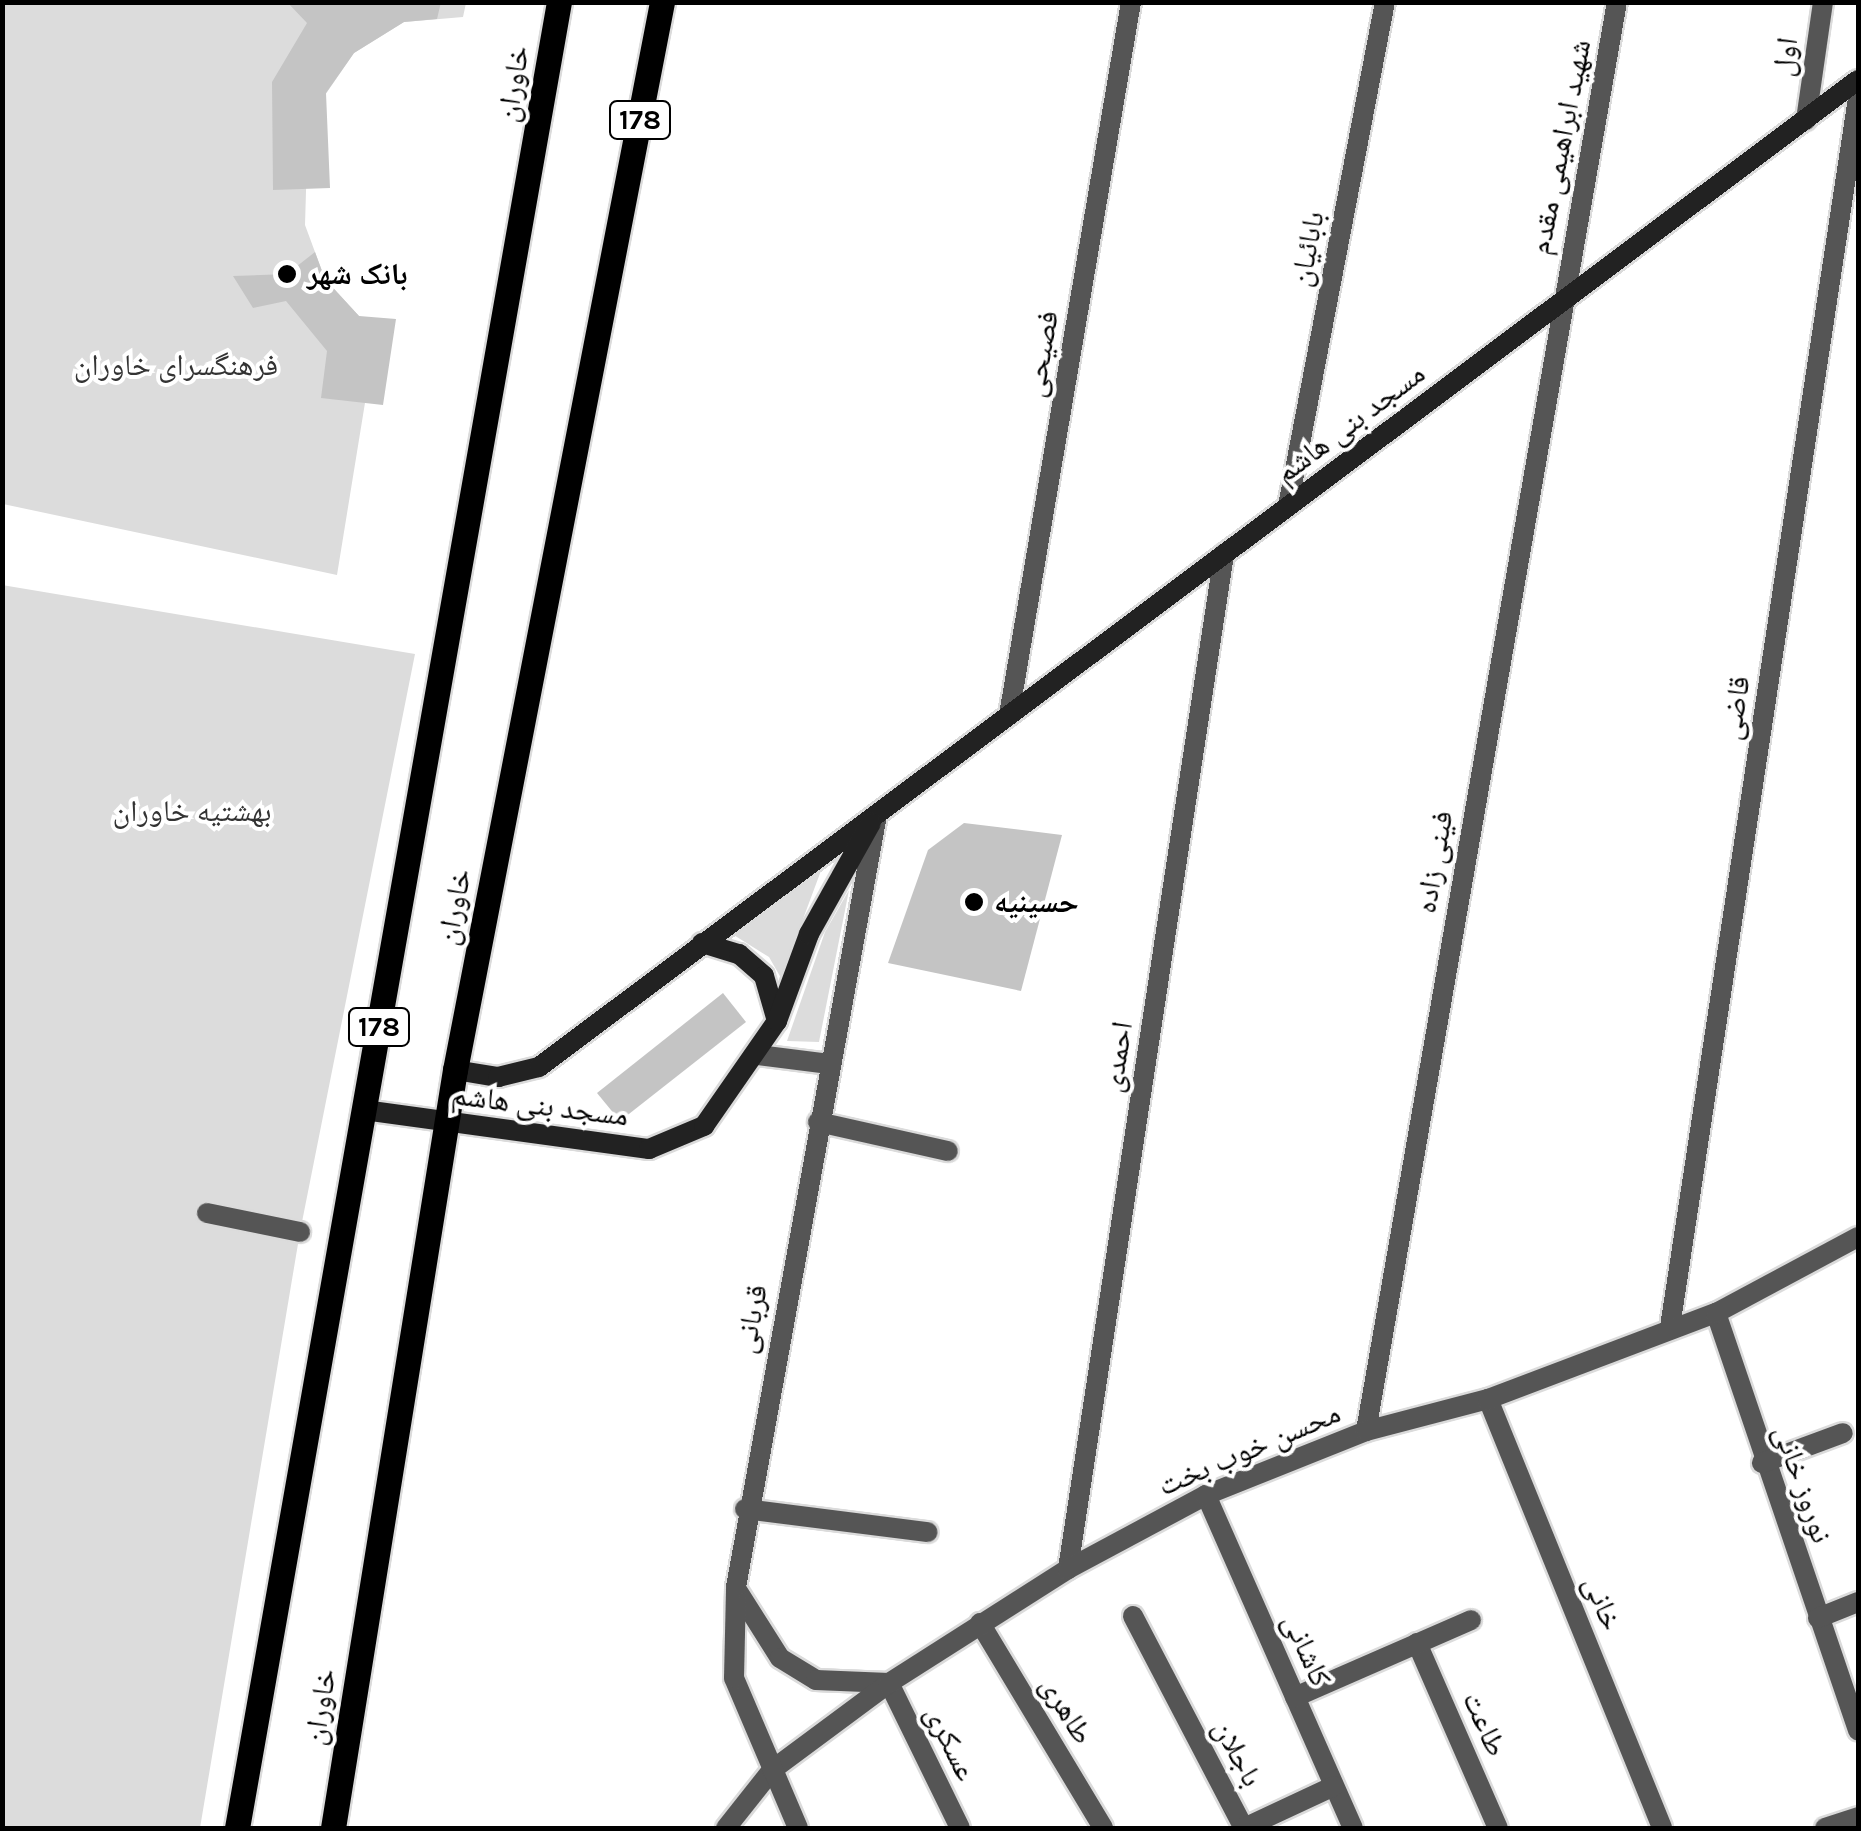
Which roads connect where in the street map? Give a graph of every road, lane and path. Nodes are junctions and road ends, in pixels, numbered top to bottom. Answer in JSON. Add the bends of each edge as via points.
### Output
{"nodes":[{"id":1,"x":559,"y":2,"type":"edge"},
{"id":2,"x":662,"y":2,"type":"edge"},
{"id":3,"x":1131,"y":2,"type":"edge"},
{"id":4,"x":1386,"y":2,"type":"edge"},
{"id":5,"x":1618,"y":2,"type":"edge"},
{"id":6,"x":1822,"y":2,"type":"edge"},
{"id":7,"x":1858,"y":80,"type":"edge"},
{"id":8,"x":1858,"y":98,"type":"edge"},
{"id":9,"x":1806,"y":120,"type":"junction"},
{"id":10,"x":1561,"y":303,"type":"junction"},
{"id":11,"x":1288,"y":506,"type":"junction"},
{"id":12,"x":1224,"y":554,"type":"junction"},
{"id":13,"x":1009,"y":715,"type":"junction"},
{"id":14,"x":878,"y":813,"type":"junction"},
{"id":15,"x":702,"y":943,"type":"junction"},
{"id":16,"x":778,"y":1021,"type":"junction"},
{"id":17,"x":758,"y":1055,"type":"junction"},
{"id":18,"x":829,"y":1064,"type":"junction"},
{"id":19,"x":455,"y":1070,"type":"junction"},
{"id":20,"x":364,"y":1110,"type":"junction"},
{"id":21,"x":818,"y":1122,"type":"junction"},
{"id":22,"x":446,"y":1124,"type":"junction"},
{"id":23,"x":948,"y":1151,"type":"dead end"},
{"id":24,"x":207,"y":1212,"type":"dead end"},
{"id":25,"x":300,"y":1232,"type":"dead end"},
{"id":26,"x":1858,"y":1237,"type":"edge"},
{"id":27,"x":1716,"y":1313,"type":"junction"},
{"id":28,"x":1670,"y":1327,"type":"junction"},
{"id":29,"x":1488,"y":1399,"type":"junction"},
{"id":30,"x":1366,"y":1431,"type":"junction"},
{"id":31,"x":1843,"y":1433,"type":"dead end"},
{"id":32,"x":1762,"y":1463,"type":"junction"},
{"id":33,"x":1206,"y":1495,"type":"junction"},
{"id":34,"x":746,"y":1509,"type":"junction"},
{"id":35,"x":928,"y":1532,"type":"dead end"},
{"id":36,"x":1068,"y":1568,"type":"junction"},
{"id":37,"x":736,"y":1586,"type":"junction"},
{"id":38,"x":1858,"y":1602,"type":"edge"},
{"id":39,"x":1134,"y":1616,"type":"dead end"},
{"id":40,"x":1818,"y":1618,"type":"junction"},
{"id":41,"x":1471,"y":1620,"type":"dead end"},
{"id":42,"x":980,"y":1622,"type":"junction"},
{"id":43,"x":1417,"y":1644,"type":"junction"},
{"id":44,"x":888,"y":1683,"type":"junction"},
{"id":45,"x":1295,"y":1697,"type":"junction"},
{"id":46,"x":1858,"y":1730,"type":"edge"},
{"id":47,"x":772,"y":1770,"type":"junction"},
{"id":48,"x":1334,"y":1786,"type":"junction"},
{"id":49,"x":1858,"y":1817,"type":"edge"},
{"id":50,"x":236,"y":1828,"type":"edge"},
{"id":51,"x":333,"y":1828,"type":"edge"},
{"id":52,"x":726,"y":1828,"type":"edge"},
{"id":53,"x":798,"y":1828,"type":"edge"},
{"id":54,"x":960,"y":1828,"type":"edge"},
{"id":55,"x":1103,"y":1828,"type":"edge"},
{"id":56,"x":1244,"y":1828,"type":"edge"},
{"id":57,"x":1353,"y":1828,"type":"edge"},
{"id":58,"x":1498,"y":1828,"type":"edge"},
{"id":59,"x":1662,"y":1828,"type":"edge"},
{"id":60,"x":1825,"y":1828,"type":"edge"}],
"edges":[{"from":1,"to":20,"type":"main road","name":"خاوران","number":"178"},
{"from":2,"to":19,"type":"main road","name":"خاوران","number":"178"},
{"from":3,"to":13,"type":"street","name":"فصیحی"},
{"from":4,"to":11,"type":"street","name":"بابائیان"},
{"from":5,"to":10,"type":"street","name":"شهید ابراهیمی مقدم"},
{"from":6,"to":9,"type":"street","name":"اول"},
{"from":7,"to":9,"type":"main road","name":"مسجد بنی هاشم"},
{"from":8,"to":28,"type":"street","name":"قاضی"},
{"from":9,"to":10,"type":"main road","name":"مسجد بنی هاشم"},
{"from":10,"to":11,"type":"main road","name":"مسجد بنی هاشم"},
{"from":10,"to":30,"type":"street","name":"فینی زاده"},
{"from":11,"to":12,"type":"main road","name":"مسجد بنی هاشم"},
{"from":12,"to":13,"type":"main road","name":"مسجد بنی هاشم"},
{"from":12,"to":36,"type":"street","name":"احمدی"},
{"from":13,"to":14,"type":"main road","name":"مسجد بنی هاشم"},
{"from":14,"to":15,"type":"main road","name":"مسجد بنی هاشم"},
{"from":14,"to":16,"type":"main road","name":"مسجد بنی هاشم","via":[[836,879]]},
{"from":14,"to":18,"type":"street","name":"قربانی"},
{"from":15,"to":16,"type":"main road","via":[[739,954],[764,976]]},
{"from":15,"to":19,"type":"main road","name":"مسجد بنی هاشم","via":[[540,1067],[498,1077]]},
{"from":16,"to":17,"type":"main road","name":"مسجد بنی هاشم"},
{"from":17,"to":18,"type":"street"},
{"from":17,"to":22,"type":"main road","name":"مسجد بنی هاشم","via":[[704,1126],[649,1148]]},
{"from":18,"to":21,"type":"street","name":"قربانی"},
{"from":19,"to":22,"type":"main road","name":"خاوران","number":"178"},
{"from":20,"to":22,"type":"main road","name":"مسجد بنی هاشم"},
{"from":20,"to":50,"type":"main road","name":"خاوران","number":"178"},
{"from":21,"to":23,"type":"street"},
{"from":21,"to":34,"type":"street","name":"قربانی"},
{"from":22,"to":51,"type":"main road","name":"خاوران","number":"178"},
{"from":24,"to":25,"type":"street"},
{"from":26,"to":27,"type":"street","name":"محسن خوب بخت"},
{"from":27,"to":28,"type":"street","name":"محسن خوب بخت"},
{"from":27,"to":32,"type":"street","name":"نوروز خانی"},
{"from":28,"to":29,"type":"street","name":"محسن خوب بخت"},
{"from":29,"to":30,"type":"street","name":"محسن خوب بخت"},
{"from":29,"to":59,"type":"street","name":"خانی"},
{"from":30,"to":33,"type":"street","name":"محسن خوب بخت"},
{"from":31,"to":32,"type":"street"},
{"from":32,"to":40,"type":"street","name":"نوروز خانی"},
{"from":33,"to":36,"type":"street","name":"محسن خوب بخت"},
{"from":33,"to":45,"type":"street","name":"کاشانی"},
{"from":34,"to":35,"type":"street"},
{"from":34,"to":37,"type":"street","name":"قربانی"},
{"from":36,"to":42,"type":"street","name":"محسن خوب بخت"},
{"from":37,"to":44,"type":"street","via":[[780,1658],[816,1680]]},
{"from":37,"to":47,"type":"street","name":"قربانی","via":[[734,1678]]},
{"from":38,"to":40,"type":"street"},
{"from":39,"to":56,"type":"street","name":"باجلان"},
{"from":40,"to":46,"type":"street","name":"نوروز خانی"},
{"from":41,"to":43,"type":"street"},
{"from":42,"to":44,"type":"street","name":"محسن خوب بخت"},
{"from":42,"to":55,"type":"street","name":"طاهری"},
{"from":43,"to":45,"type":"street"},
{"from":43,"to":58,"type":"street","name":"طاعت"},
{"from":44,"to":47,"type":"street","name":"محسن خوب بخت"},
{"from":44,"to":54,"type":"street","name":"عسکری"},
{"from":45,"to":48,"type":"street","name":"کاشانی"},
{"from":47,"to":52,"type":"street","name":"محسن خوب بخت"},
{"from":47,"to":53,"type":"street","name":"قربانی"},
{"from":48,"to":56,"type":"street","name":"باجلان"},
{"from":48,"to":57,"type":"street","name":"کاشانی"},
{"from":49,"to":60,"type":"street"}]}
